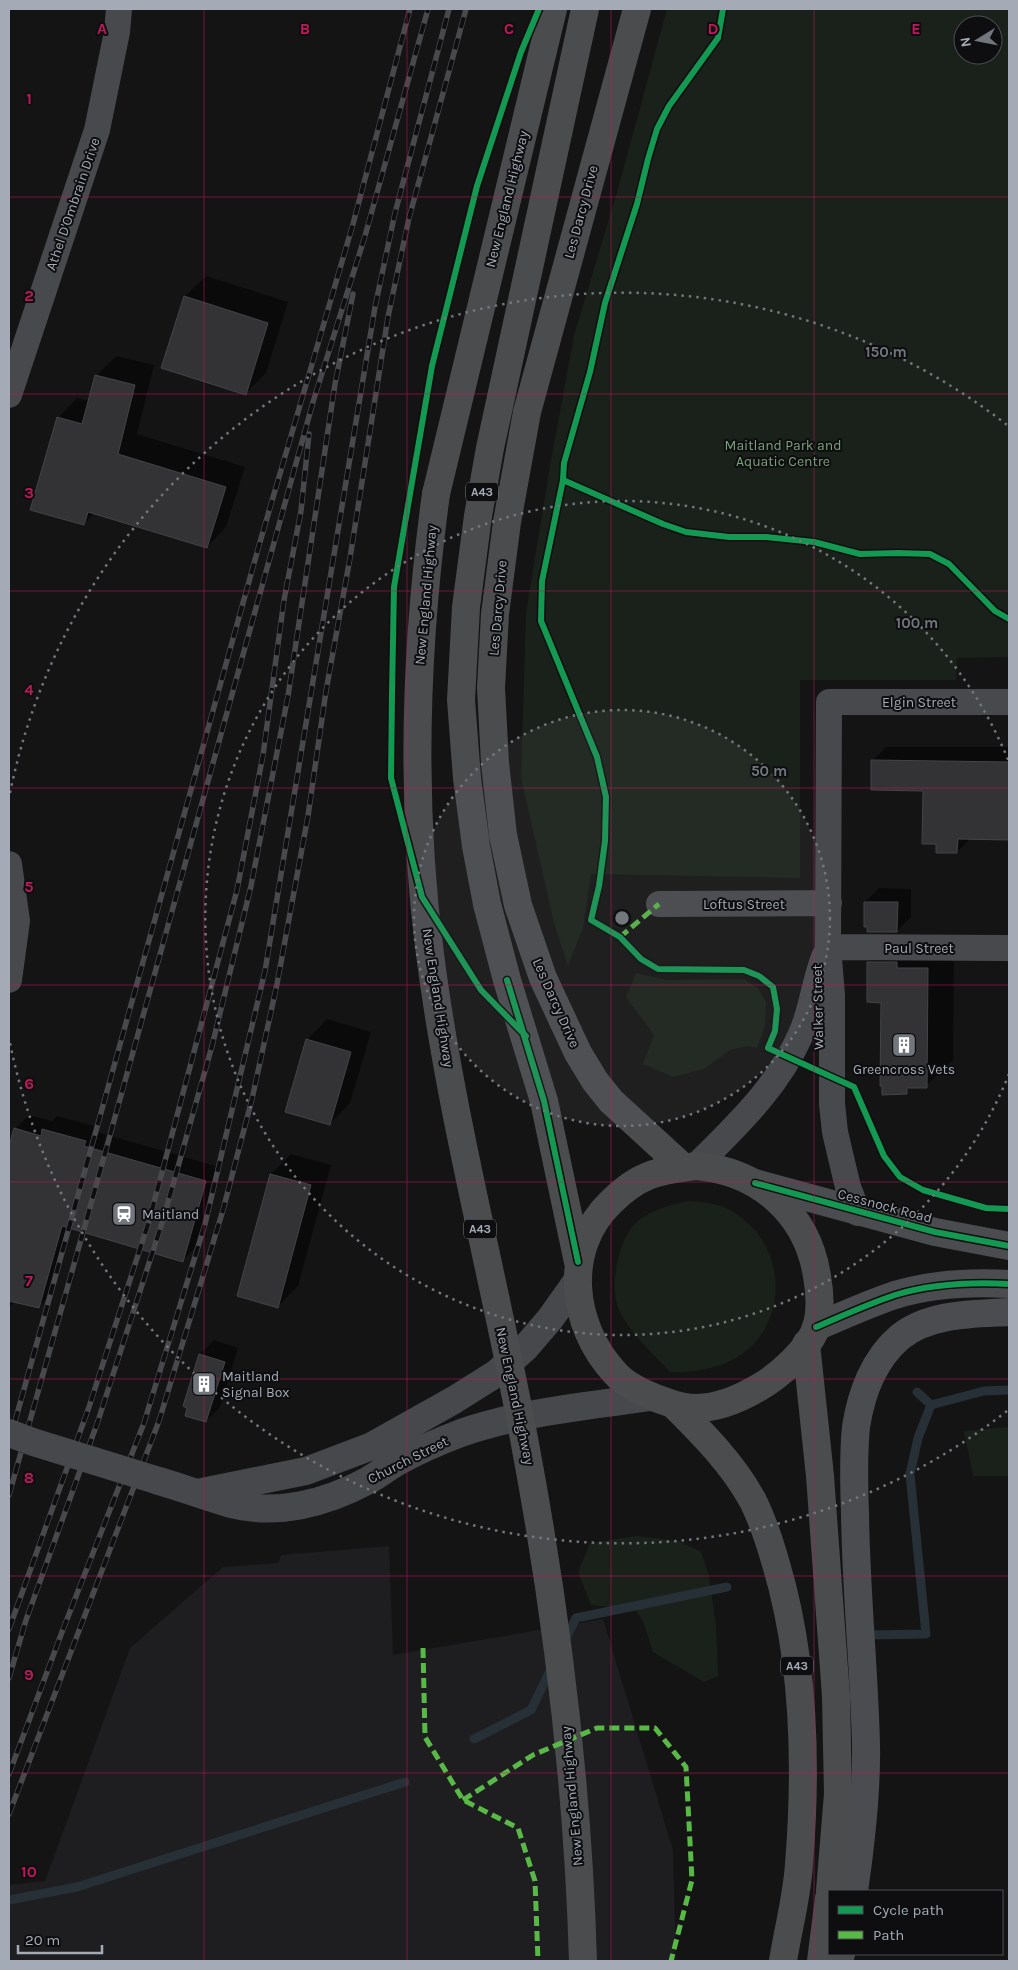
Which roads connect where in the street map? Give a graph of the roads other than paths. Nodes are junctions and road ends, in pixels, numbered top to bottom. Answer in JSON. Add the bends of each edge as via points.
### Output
{"nodes":[{"id":1,"x":119,"y":9,"type":"edge"},
{"id":2,"x":553,"y":9,"type":"edge"},
{"id":3,"x":585,"y":9,"type":"edge"},
{"id":4,"x":638,"y":9,"type":"edge"},
{"id":5,"x":9,"y":395,"type":"edge"},
{"id":6,"x":830,"y":702,"type":"joint"},
{"id":7,"x":1009,"y":702,"type":"edge"},
{"id":8,"x":9,"y":865,"type":"edge"},
{"id":9,"x":829,"y":903,"type":"junction"},
{"id":10,"x":659,"y":904,"type":"dead end"},
{"id":11,"x":828,"y":947,"type":"junction"},
{"id":12,"x":1009,"y":948,"type":"edge"},
{"id":13,"x":9,"y":980,"type":"edge"},
{"id":14,"x":690,"y":1166,"type":"junction"},
{"id":15,"x":755,"y":1183,"type":"junction"},
{"id":16,"x":858,"y":1213,"type":"junction"},
{"id":17,"x":1009,"y":1246,"type":"edge"},
{"id":18,"x":578,"y":1272,"type":"junction"},
{"id":19,"x":1009,"y":1284,"type":"edge"},
{"id":20,"x":1009,"y":1312,"type":"edge"},
{"id":21,"x":811,"y":1336,"type":"junction"},
{"id":22,"x":662,"y":1401,"type":"junction"},
{"id":23,"x":17,"y":1437,"type":"edge"},
{"id":24,"x":197,"y":1493,"type":"junction"},
{"id":25,"x":830,"y":1890,"type":"edge"},
{"id":26,"x":854,"y":1890,"type":"edge"},
{"id":27,"x":828,"y":1906,"type":"edge"},
{"id":28,"x":583,"y":1961,"type":"edge"},
{"id":29,"x":783,"y":1961,"type":"edge"},
{"id":30,"x":821,"y":1961,"type":"edge"}],
"edges":[{"from":1,"to":5,"type":"street","name":"Athel D'Ombrain Drive","via":[[98,130]]},
{"from":2,"to":28,"type":"highway","name":"New England Highway","number":"A43","bridge":true,"via":[[436,494],[423,594],[417,779],[428,943],[442,1033],[525,1441],[552,1599],[574,1800]]},
{"from":3,"to":18,"type":"highway","number":"A43","via":[[490,448],[466,607],[461,700],[467,778],[487,904],[544,1101]]},
{"from":4,"to":14,"type":"highway","name":"Les Darcy Drive","number":"A43","via":[[527,412],[507,522],[495,614],[491,688],[503,835],[518,905],[543,978],[578,1053],[600,1087],[611,1101]]},
{"from":6,"to":7,"type":"street","name":"Elgin Street"},
{"from":6,"to":9,"type":"street","name":"Walker Street"},
{"from":8,"to":13,"type":"street","via":[[17,921]]},
{"from":9,"to":10,"type":"street","name":"Loftus Street"},
{"from":9,"to":11,"type":"street","name":"Walker Street"},
{"from":11,"to":12,"type":"street","name":"Paul Street"},
{"from":11,"to":14,"type":"street","name":"Walker Street","via":[[817,974],[801,1034],[788,1058],[762,1098]]},
{"from":11,"to":16,"type":"street","name":"Walker Street","via":[[835,1132],[848,1187]]},
{"from":14,"to":15,"type":"highway","number":"A43","via":[[734,1173]]},
{"from":14,"to":18,"type":"highway","number":"A43","via":[[648,1176],[624,1190],[593,1222],[584,1240]]},
{"from":15,"to":16,"type":"main road","name":"Cessnock Road"},
{"from":15,"to":21,"type":"highway","number":"A43","via":[[778,1200],[808,1242],[815,1262],[820,1307]]},
{"from":16,"to":17,"type":"main road","name":"Cessnock Road"},
{"from":18,"to":22,"type":"highway","number":"A43","via":[[585,1324],[597,1350],[615,1374],[633,1388]]},
{"from":18,"to":24,"type":"main road","name":"Church Street","via":[[544,1326],[526,1347],[497,1373],[454,1400],[380,1441],[306,1471]]},
{"from":19,"to":21,"type":"main road","via":[[942,1286],[897,1295],[865,1305]]},
{"from":20,"to":26,"type":"main road","via":[[948,1318],[923,1324],[900,1337],[870,1377],[862,1402],[856,1427],[854,1473],[866,1748]]},
{"from":21,"to":22,"type":"highway","number":"A43","via":[[789,1365],[744,1396],[719,1406],[697,1408]]},
{"from":21,"to":25,"type":"highway","number":"A43","via":[[836,1696],[838,1794]]},
{"from":22,"to":24,"type":"main road","name":"Church Street","via":[[541,1412],[462,1433],[398,1462],[345,1492],[308,1504],[256,1508]]},
{"from":22,"to":29,"type":"highway","number":"A43","via":[[719,1453],[734,1472],[753,1501],[782,1583],[793,1636],[800,1697],[803,1778],[799,1866]]},
{"from":23,"to":24,"type":"main road","name":"Church Street","bridge":true},
{"from":27,"to":30,"type":"highway"}]}
